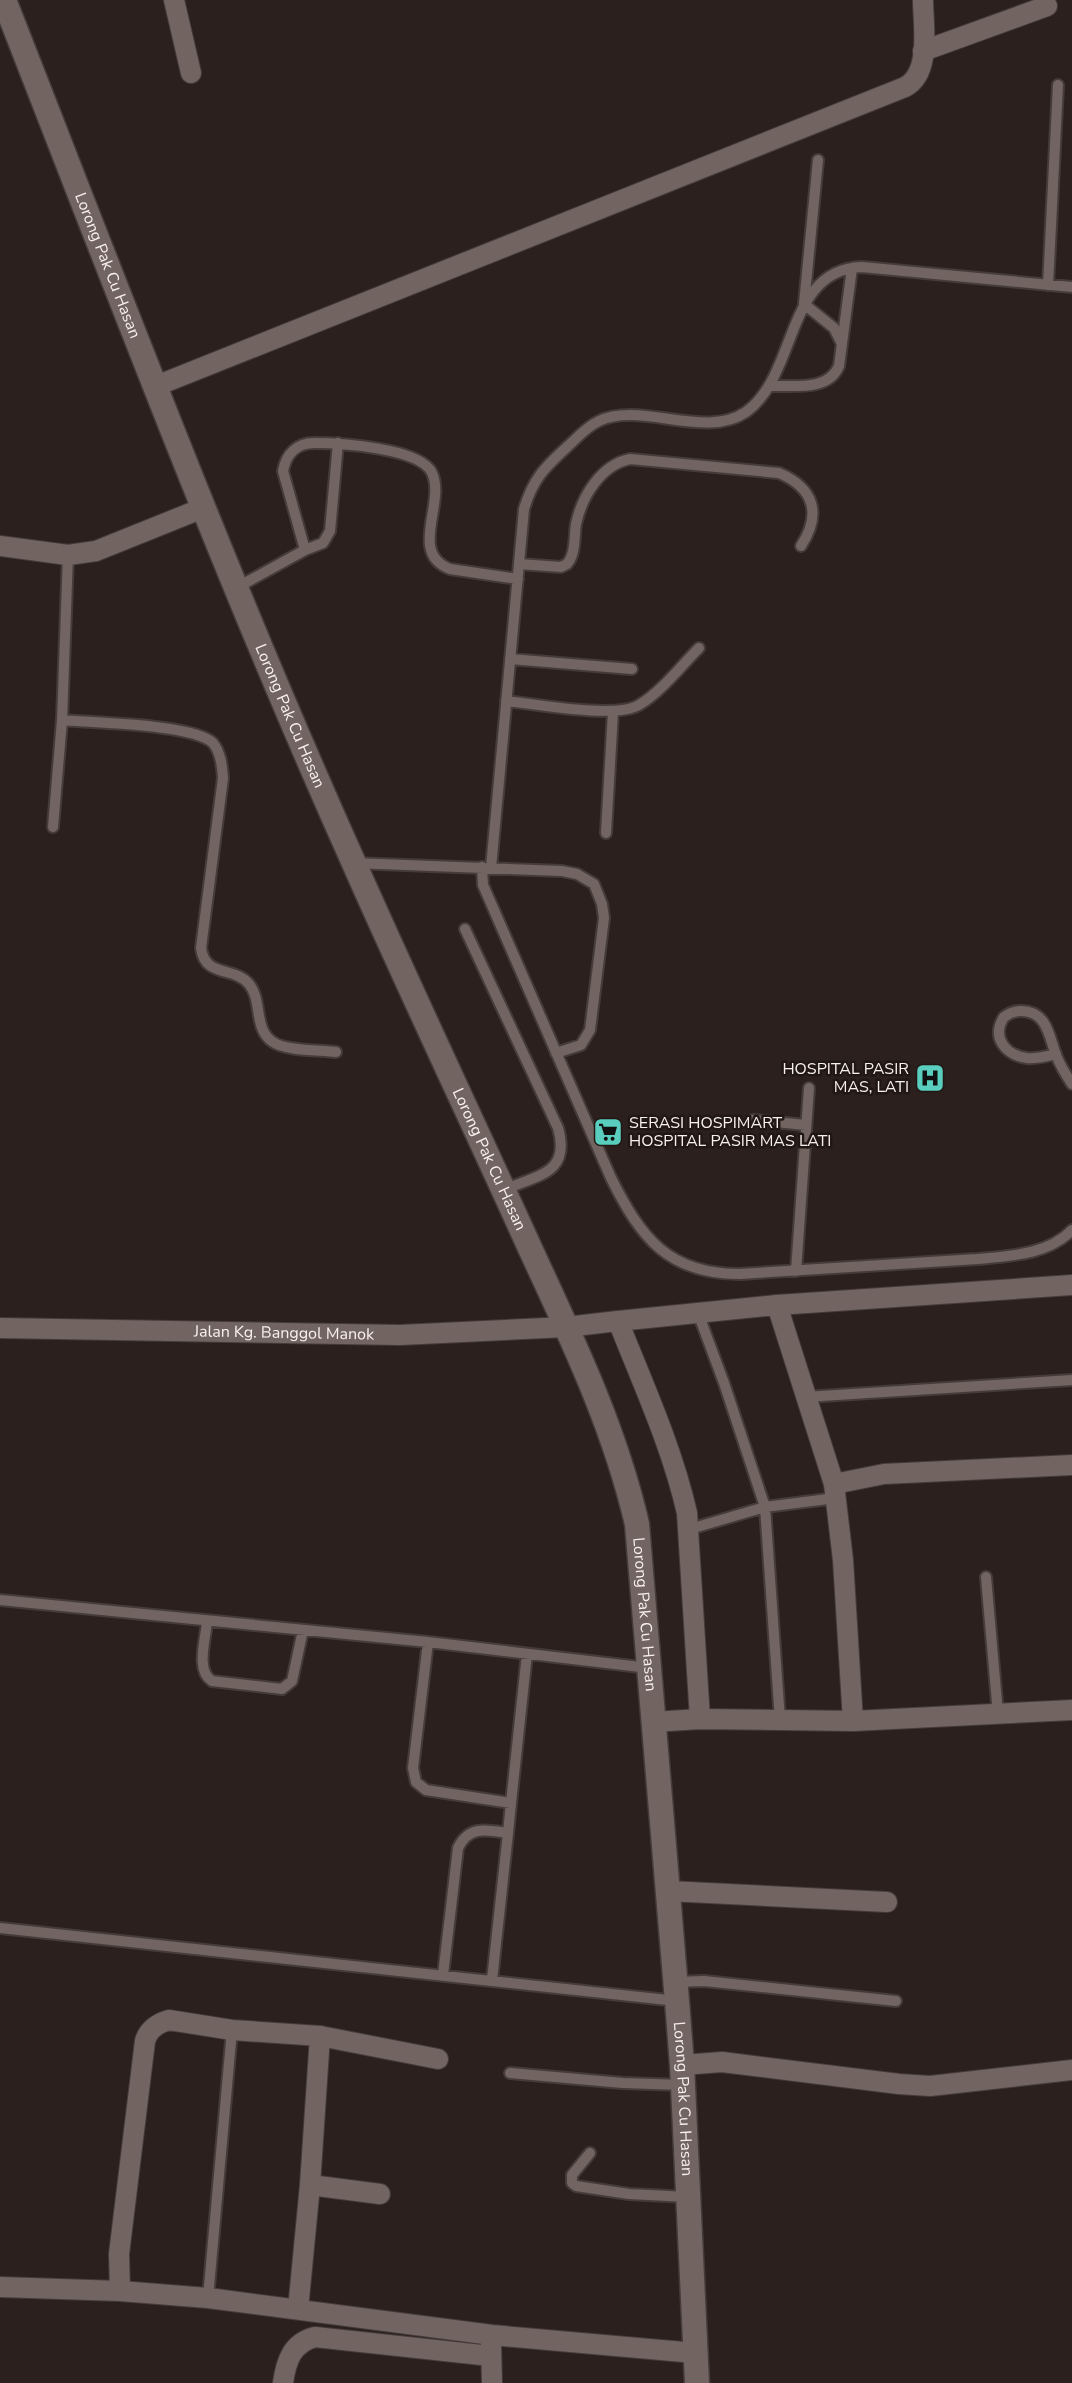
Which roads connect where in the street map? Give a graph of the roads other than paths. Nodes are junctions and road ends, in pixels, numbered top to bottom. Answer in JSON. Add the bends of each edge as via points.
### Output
{"nodes":[{"id":1,"x":174,"y":0,"type":"edge"},
{"id":2,"x":923,"y":0,"type":"edge"},
{"id":3,"x":8,"y":1,"type":"edge"},
{"id":4,"x":1047,"y":6,"type":"dead end"},
{"id":5,"x":923,"y":51,"type":"junction"},
{"id":6,"x":192,"y":73,"type":"dead end"},
{"id":7,"x":1058,"y":85,"type":"dead end"},
{"id":8,"x":818,"y":160,"type":"dead end"},
{"id":9,"x":852,"y":268,"type":"junction"},
{"id":10,"x":1048,"y":285,"type":"junction"},
{"id":11,"x":1072,"y":287,"type":"edge"},
{"id":12,"x":804,"y":304,"type":"junction"},
{"id":13,"x":842,"y":344,"type":"junction"},
{"id":14,"x":156,"y":386,"type":"junction"},
{"id":15,"x":769,"y":386,"type":"junction"},
{"id":16,"x":338,"y":443,"type":"junction"},
{"id":17,"x":203,"y":508,"type":"junction"},
{"id":18,"x":0,"y":546,"type":"edge"},
{"id":19,"x":801,"y":546,"type":"dead end"},
{"id":20,"x":306,"y":550,"type":"junction"},
{"id":21,"x":68,"y":555,"type":"junction"},
{"id":22,"x":519,"y":564,"type":"junction"},
{"id":23,"x":518,"y":579,"type":"junction"},
{"id":24,"x":236,"y":588,"type":"junction"},
{"id":25,"x":699,"y":648,"type":"dead end"},
{"id":26,"x":510,"y":659,"type":"junction"},
{"id":27,"x":632,"y":669,"type":"dead end"},
{"id":28,"x":507,"y":701,"type":"junction"},
{"id":29,"x":613,"y":712,"type":"junction"},
{"id":30,"x":62,"y":720,"type":"junction"},
{"id":31,"x":54,"y":827,"type":"dead end"},
{"id":32,"x":606,"y":833,"type":"dead end"},
{"id":33,"x":353,"y":863,"type":"junction"},
{"id":34,"x":487,"y":867,"type":"junction"},
{"id":35,"x":465,"y":929,"type":"dead end"},
{"id":36,"x":336,"y":1052,"type":"dead end"},
{"id":37,"x":556,"y":1053,"type":"junction"},
{"id":38,"x":1056,"y":1054,"type":"junction"},
{"id":39,"x":1072,"y":1084,"type":"edge"},
{"id":40,"x":809,"y":1088,"type":"dead end"},
{"id":41,"x":753,"y":1120,"type":"dead end"},
{"id":42,"x":806,"y":1125,"type":"junction"},
{"id":43,"x":504,"y":1190,"type":"junction"},
{"id":44,"x":1072,"y":1230,"type":"edge"},
{"id":45,"x":796,"y":1271,"type":"junction"},
{"id":46,"x":1072,"y":1286,"type":"edge"},
{"id":47,"x":777,"y":1305,"type":"junction"},
{"id":48,"x":698,"y":1313,"type":"junction"},
{"id":49,"x":618,"y":1321,"type":"junction"},
{"id":50,"x":566,"y":1327,"type":"junction"},
{"id":51,"x":0,"y":1328,"type":"edge"},
{"id":52,"x":1072,"y":1380,"type":"edge"},
{"id":53,"x":805,"y":1397,"type":"junction"},
{"id":54,"x":1072,"y":1465,"type":"edge"},
{"id":55,"x":835,"y":1491,"type":"junction"},
{"id":56,"x":765,"y":1507,"type":"junction"},
{"id":57,"x":690,"y":1528,"type":"junction"},
{"id":58,"x":986,"y":1577,"type":"dead end"},
{"id":59,"x":0,"y":1600,"type":"edge"},
{"id":60,"x":207,"y":1621,"type":"junction"},
{"id":61,"x":303,"y":1630,"type":"junction"},
{"id":62,"x":428,"y":1642,"type":"junction"},
{"id":63,"x":527,"y":1654,"type":"junction"},
{"id":64,"x":649,"y":1668,"type":"junction"},
{"id":65,"x":1072,"y":1710,"type":"edge"},
{"id":66,"x":998,"y":1714,"type":"junction"},
{"id":67,"x":700,"y":1719,"type":"junction"},
{"id":68,"x":780,"y":1720,"type":"junction"},
{"id":69,"x":853,"y":1721,"type":"junction"},
{"id":70,"x":652,"y":1722,"type":"junction"},
{"id":71,"x":511,"y":1803,"type":"junction"},
{"id":72,"x":508,"y":1833,"type":"junction"},
{"id":73,"x":668,"y":1891,"type":"junction"},
{"id":74,"x":887,"y":1902,"type":"dead end"},
{"id":75,"x":0,"y":1928,"type":"edge"},
{"id":76,"x":443,"y":1975,"type":"junction"},
{"id":77,"x":492,"y":1980,"type":"junction"},
{"id":78,"x":676,"y":1992,"type":"junction"},
{"id":79,"x":896,"y":2001,"type":"dead end"},
{"id":80,"x":232,"y":2030,"type":"junction"},
{"id":81,"x":320,"y":2036,"type":"junction"},
{"id":82,"x":438,"y":2059,"type":"dead end"},
{"id":83,"x":1072,"y":2070,"type":"edge"},
{"id":84,"x":510,"y":2073,"type":"dead end"},
{"id":85,"x":682,"y":2075,"type":"junction"},
{"id":86,"x":590,"y":2153,"type":"dead end"},
{"id":87,"x":310,"y":2186,"type":"junction"},
{"id":88,"x":380,"y":2194,"type":"dead end"},
{"id":89,"x":688,"y":2197,"type":"junction"},
{"id":90,"x":0,"y":2287,"type":"edge"},
{"id":91,"x":120,"y":2291,"type":"junction"},
{"id":92,"x":208,"y":2298,"type":"junction"},
{"id":93,"x":298,"y":2309,"type":"junction"},
{"id":94,"x":335,"y":2315,"type":"junction"},
{"id":95,"x":492,"y":2335,"type":"junction"},
{"id":96,"x":334,"y":2337,"type":"junction"},
{"id":97,"x":695,"y":2353,"type":"junction"},
{"id":98,"x":491,"y":2356,"type":"junction"},
{"id":99,"x":283,"y":2383,"type":"edge"},
{"id":100,"x":492,"y":2383,"type":"edge"},
{"id":101,"x":696,"y":2383,"type":"edge"}],
"edges":[{"from":1,"to":6,"type":"street"},
{"from":2,"to":5,"type":"street"},
{"from":3,"to":14,"type":"street","name":"Lorong Pak Cu Hasan"},
{"from":4,"to":5,"type":"street"},
{"from":5,"to":14,"type":"street","via":[[916,79],[906,87]]},
{"from":7,"to":10,"type":"lane"},
{"from":8,"to":12,"type":"lane"},
{"from":9,"to":10,"type":"lane"},
{"from":9,"to":12,"type":"lane","via":[[825,279]]},
{"from":9,"to":13,"type":"lane"},
{"from":10,"to":11,"type":"lane"},
{"from":12,"to":13,"type":"lane","via":[[834,328]]},
{"from":12,"to":15,"type":"lane"},
{"from":13,"to":15,"type":"lane","via":[[839,366],[829,381]]},
{"from":14,"to":17,"type":"street","name":"Lorong Pak Cu Hasan"},
{"from":15,"to":22,"type":"lane","via":[[746,412],[721,420],[628,416],[600,420],[589,426],[542,469],[534,482],[524,509]]},
{"from":16,"to":20,"type":"lane","via":[[330,531],[322,543]]},
{"from":16,"to":20,"type":"lane","via":[[306,443],[295,448],[285,460],[283,471]]},
{"from":16,"to":23,"type":"lane","via":[[422,461],[432,472],[435,487],[429,542],[432,555],[450,569]]},
{"from":17,"to":21,"type":"street","via":[[105,548]]},
{"from":17,"to":24,"type":"street","name":"Lorong Pak Cu Hasan"},
{"from":18,"to":21,"type":"street"},
{"from":19,"to":22,"type":"lane","via":[[814,517],[812,506],[796,480],[779,473],[630,459],[610,466],[588,495],[567,564]]},
{"from":20,"to":24,"type":"lane"},
{"from":21,"to":30,"type":"lane"},
{"from":22,"to":23,"type":"lane"},
{"from":23,"to":26,"type":"lane"},
{"from":24,"to":33,"type":"street","name":"Lorong Pak Cu Hasan"},
{"from":25,"to":29,"type":"lane","via":[[639,705]]},
{"from":26,"to":27,"type":"lane"},
{"from":26,"to":28,"type":"lane"},
{"from":28,"to":29,"type":"lane"},
{"from":28,"to":34,"type":"lane"},
{"from":29,"to":32,"type":"lane"},
{"from":30,"to":31,"type":"lane"},
{"from":30,"to":36,"type":"lane","via":[[195,733],[214,745],[223,778],[201,948],[204,959],[213,968],[248,982],[261,1024],[271,1041]]},
{"from":33,"to":34,"type":"lane"},
{"from":33,"to":43,"type":"street","name":"Lorong Pak Cu Hasan"},
{"from":34,"to":37,"type":"lane","via":[[483,885]]},
{"from":34,"to":37,"type":"lane","via":[[577,874],[594,884],[599,893],[604,918],[590,1030],[581,1046]]},
{"from":35,"to":43,"type":"lane","via":[[562,1144],[555,1166]]},
{"from":37,"to":45,"type":"lane","via":[[616,1188],[634,1222],[649,1239],[680,1263],[716,1275]]},
{"from":38,"to":38,"type":"lane","via":[[1050,1033],[1035,1013],[1016,1011],[1004,1017],[998,1031],[1004,1047],[1030,1059]]},
{"from":38,"to":39,"type":"lane"},
{"from":40,"to":42,"type":"lane"},
{"from":41,"to":42,"type":"lane"},
{"from":42,"to":45,"type":"lane"},
{"from":43,"to":50,"type":"street","name":"Lorong Pak Cu Hasan"},
{"from":44,"to":45,"type":"lane","via":[[1055,1243],[1012,1256]]},
{"from":46,"to":47,"type":"street","name":"Jalan Kg. Banggol Manok"},
{"from":47,"to":48,"type":"street","name":"Jalan Kg. Banggol Manok"},
{"from":47,"to":53,"type":"street"},
{"from":48,"to":49,"type":"street","name":"Jalan Kg. Banggol Manok"},
{"from":48,"to":56,"type":"lane"},
{"from":49,"to":50,"type":"street","name":"Jalan Kg. Banggol Manok"},
{"from":49,"to":57,"type":"street","via":[[682,1490]]},
{"from":50,"to":51,"type":"street","name":"Jalan Kg. Banggol Manok","via":[[400,1335]]},
{"from":50,"to":64,"type":"street","name":"Lorong Pak Cu Hasan","via":[[610,1428],[626,1476],[637,1524]]},
{"from":52,"to":53,"type":"lane"},
{"from":53,"to":55,"type":"street"},
{"from":54,"to":55,"type":"street","via":[[884,1474],[857,1478]]},
{"from":55,"to":56,"type":"lane"},
{"from":55,"to":69,"type":"street"},
{"from":56,"to":57,"type":"lane"},
{"from":56,"to":68,"type":"lane"},
{"from":57,"to":67,"type":"street"},
{"from":58,"to":66,"type":"lane"},
{"from":59,"to":60,"type":"lane"},
{"from":60,"to":61,"type":"lane"},
{"from":60,"to":61,"type":"lane","via":[[202,1668],[206,1677],[212,1681],[282,1689],[292,1681]]},
{"from":61,"to":62,"type":"lane"},
{"from":62,"to":63,"type":"lane"},
{"from":62,"to":71,"type":"lane","via":[[413,1768],[416,1782],[426,1790]]},
{"from":63,"to":64,"type":"lane"},
{"from":63,"to":71,"type":"lane"},
{"from":64,"to":70,"type":"street","name":"Lorong Pak Cu Hasan"},
{"from":65,"to":66,"type":"street"},
{"from":66,"to":69,"type":"street"},
{"from":67,"to":68,"type":"street"},
{"from":67,"to":70,"type":"street"},
{"from":68,"to":69,"type":"street"},
{"from":70,"to":73,"type":"street","name":"Lorong Pak Cu Hasan"},
{"from":71,"to":72,"type":"lane"},
{"from":72,"to":76,"type":"lane","via":[[476,1830],[458,1848]]},
{"from":72,"to":77,"type":"lane"},
{"from":73,"to":74,"type":"street"},
{"from":73,"to":78,"type":"street","name":"Lorong Pak Cu Hasan"},
{"from":75,"to":76,"type":"lane"},
{"from":76,"to":77,"type":"lane"},
{"from":77,"to":78,"type":"lane"},
{"from":78,"to":79,"type":"lane","via":[[705,1981]]},
{"from":78,"to":85,"type":"street","name":"Lorong Pak Cu Hasan"},
{"from":80,"to":81,"type":"street"},
{"from":80,"to":91,"type":"street","via":[[169,2020],[146,2036],[119,2254]]},
{"from":80,"to":92,"type":"lane"},
{"from":81,"to":82,"type":"street"},
{"from":81,"to":87,"type":"street"},
{"from":83,"to":85,"type":"street","via":[[930,2085],[722,2062]]},
{"from":84,"to":85,"type":"lane","via":[[623,2084]]},
{"from":85,"to":89,"type":"street","name":"Lorong Pak Cu Hasan"},
{"from":86,"to":89,"type":"lane","via":[[572,2175],[576,2186]]},
{"from":87,"to":88,"type":"street"},
{"from":87,"to":93,"type":"street"},
{"from":89,"to":97,"type":"street","name":"Lorong Pak Cu Hasan"},
{"from":90,"to":91,"type":"street"},
{"from":91,"to":92,"type":"street"},
{"from":92,"to":93,"type":"street"},
{"from":93,"to":94,"type":"street"},
{"from":94,"to":95,"type":"street"},
{"from":94,"to":96,"type":"street"},
{"from":95,"to":97,"type":"street"},
{"from":95,"to":98,"type":"street"},
{"from":96,"to":98,"type":"street"},
{"from":96,"to":99,"type":"street","via":[[307,2339],[295,2347],[286,2364]]},
{"from":97,"to":101,"type":"street","name":"Lorong Pak Cu Hasan"},
{"from":98,"to":100,"type":"street"}]}
